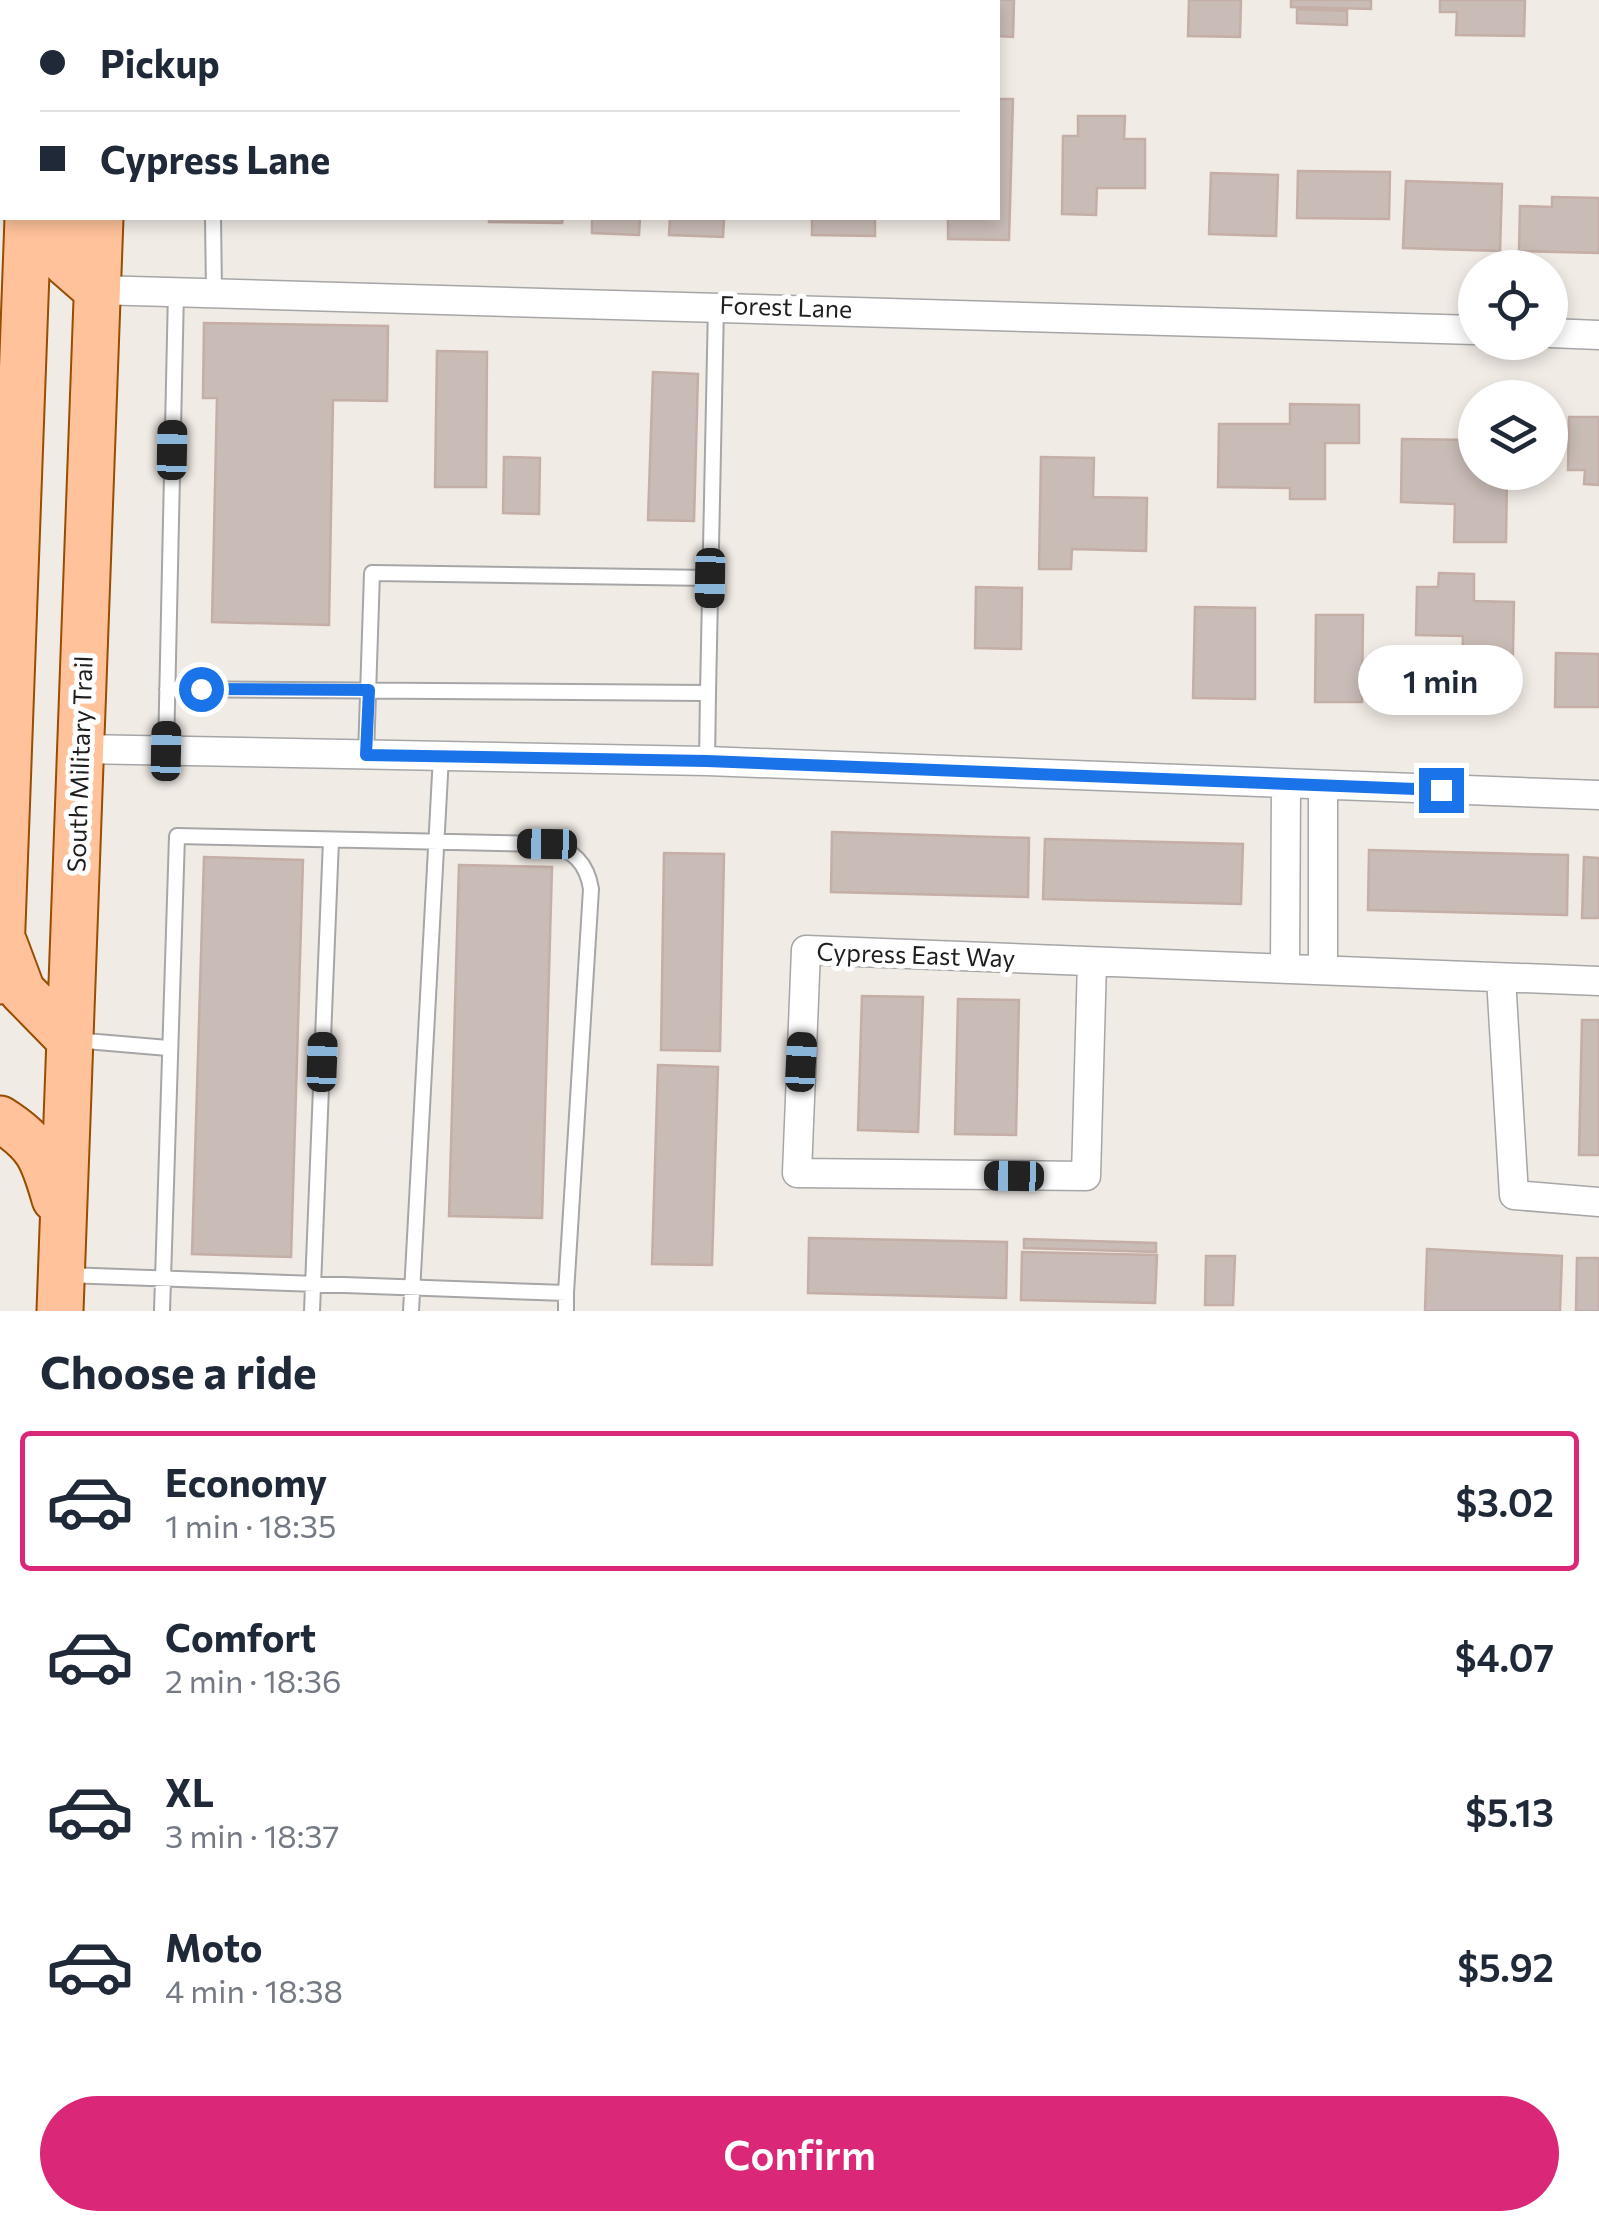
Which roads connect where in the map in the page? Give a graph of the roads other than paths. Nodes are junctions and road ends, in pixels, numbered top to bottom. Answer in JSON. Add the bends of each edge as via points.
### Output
{"nodes":[{"id":1,"x":28,"y":220,"type":"edge"},
{"id":2,"x":59,"y":220,"type":"edge"},
{"id":3,"x":100,"y":220,"type":"edge"},
{"id":4,"x":213,"y":220,"type":"edge"},
{"id":5,"x":97,"y":290,"type":"junction"},
{"id":6,"x":176,"y":291,"type":"junction"},
{"id":7,"x":214,"y":292,"type":"junction"},
{"id":8,"x":716,"y":305,"type":"junction"},
{"id":9,"x":18,"y":316,"type":"junction"},
{"id":10,"x":1458,"y":329,"type":"edge"},
{"id":11,"x":1568,"y":333,"type":"edge"},
{"id":12,"x":1599,"y":334,"type":"edge"},
{"id":13,"x":92,"y":416,"type":"junction"},
{"id":14,"x":710,"y":578,"type":"junction"},
{"id":15,"x":167,"y":689,"type":"junction"},
{"id":16,"x":369,"y":690,"type":"junction"},
{"id":17,"x":708,"y":693,"type":"junction"},
{"id":18,"x":80,"y":749,"type":"junction"},
{"id":19,"x":166,"y":751,"type":"junction"},
{"id":20,"x":366,"y":755,"type":"junction"},
{"id":21,"x":441,"y":756,"type":"junction"},
{"id":22,"x":707,"y":761,"type":"junction"},
{"id":23,"x":4,"y":776,"type":"edge"},
{"id":24,"x":1286,"y":785,"type":"junction"},
{"id":25,"x":1323,"y":786,"type":"junction"},
{"id":26,"x":1599,"y":795,"type":"edge"},
{"id":27,"x":332,"y":840,"type":"junction"},
{"id":28,"x":436,"y":842,"type":"junction"},
{"id":29,"x":2,"y":866,"type":"edge"},
{"id":30,"x":2,"y":937,"type":"edge"},
{"id":31,"x":1092,"y":962,"type":"junction"},
{"id":32,"x":1286,"y":967,"type":"junction"},
{"id":33,"x":1323,"y":967,"type":"junction"},
{"id":34,"x":1501,"y":978,"type":"junction"},
{"id":35,"x":1599,"y":981,"type":"edge"},
{"id":36,"x":0,"y":982,"type":"edge"},
{"id":37,"x":70,"y":1040,"type":"junction"},
{"id":38,"x":168,"y":1048,"type":"junction"},
{"id":39,"x":0,"y":1119,"type":"edge"},
{"id":40,"x":1599,"y":1202,"type":"edge"},
{"id":41,"x":63,"y":1230,"type":"junction"},
{"id":42,"x":162,"y":1279,"type":"junction"},
{"id":43,"x":314,"y":1284,"type":"junction"},
{"id":44,"x":412,"y":1288,"type":"junction"},
{"id":45,"x":60,"y":1293,"type":"edge"},
{"id":46,"x":566,"y":1293,"type":"junction"},
{"id":47,"x":162,"y":1311,"type":"edge"},
{"id":48,"x":312,"y":1311,"type":"edge"},
{"id":49,"x":412,"y":1311,"type":"edge"},
{"id":50,"x":566,"y":1311,"type":"edge"}],
"edges":[{"from":1,"to":9,"type":"main road"},
{"from":2,"to":5,"type":"main road","via":[[66,263]]},
{"from":3,"to":5,"type":"main road","name":"South Military Trail"},
{"from":4,"to":7,"type":"lane"},
{"from":5,"to":6,"type":"street","name":"Forest Lane"},
{"from":5,"to":13,"type":"main road","name":"South Military Trail"},
{"from":6,"to":7,"type":"street","name":"Forest Lane"},
{"from":6,"to":15,"type":"lane"},
{"from":7,"to":8,"type":"street","name":"Forest Lane"},
{"from":8,"to":10,"type":"street","name":"Forest Lane"},
{"from":8,"to":14,"type":"lane"},
{"from":9,"to":13,"type":"main road","via":[[74,354]]},
{"from":9,"to":23,"type":"main road"},
{"from":11,"to":12,"type":"street"},
{"from":13,"to":18,"type":"main road","name":"South Military Trail"},
{"from":14,"to":16,"type":"lane","via":[[372,573]]},
{"from":14,"to":17,"type":"lane"},
{"from":15,"to":16,"type":"lane"},
{"from":15,"to":19,"type":"lane"},
{"from":16,"to":17,"type":"lane"},
{"from":16,"to":20,"type":"lane"},
{"from":17,"to":22,"type":"lane"},
{"from":18,"to":19,"type":"street"},
{"from":18,"to":37,"type":"main road","name":"South Military Trail"},
{"from":19,"to":20,"type":"street"},
{"from":20,"to":21,"type":"street"},
{"from":21,"to":22,"type":"street"},
{"from":21,"to":28,"type":"lane"},
{"from":22,"to":24,"type":"street"},
{"from":23,"to":29,"type":"main road"},
{"from":24,"to":25,"type":"street"},
{"from":24,"to":32,"type":"street"},
{"from":25,"to":26,"type":"street"},
{"from":25,"to":33,"type":"street"},
{"from":27,"to":28,"type":"lane"},
{"from":27,"to":38,"type":"lane","via":[[178,836]]},
{"from":27,"to":43,"type":"lane"},
{"from":28,"to":44,"type":"lane"},
{"from":28,"to":46,"type":"lane","via":[[560,847],[589,875]]},
{"from":29,"to":30,"type":"main road"},
{"from":30,"to":36,"type":"main road"},
{"from":30,"to":37,"type":"main road","via":[[22,991]]},
{"from":31,"to":31,"type":"street","name":"Cypress East Way","via":[[1086,1176],[796,1173],[806,950]]},
{"from":31,"to":32,"type":"street","name":"Cypress East Way"},
{"from":32,"to":33,"type":"street","name":"Cypress East Way"},
{"from":33,"to":34,"type":"street","name":"Cypress East Way"},
{"from":34,"to":35,"type":"street","name":"Cypress East Way"},
{"from":34,"to":40,"type":"street","via":[[1514,1195]]},
{"from":37,"to":38,"type":"lane"},
{"from":37,"to":41,"type":"main road","name":"South Military Trail"},
{"from":38,"to":42,"type":"lane"},
{"from":39,"to":41,"type":"main road","via":[[30,1137],[45,1162]]},
{"from":41,"to":45,"type":"main road","name":"South Military Trail"},
{"from":42,"to":43,"type":"lane"},
{"from":42,"to":45,"type":"lane"},
{"from":42,"to":47,"type":"lane"},
{"from":43,"to":44,"type":"lane"},
{"from":43,"to":48,"type":"lane"},
{"from":44,"to":46,"type":"lane"},
{"from":44,"to":49,"type":"lane"},
{"from":46,"to":50,"type":"lane"}]}
